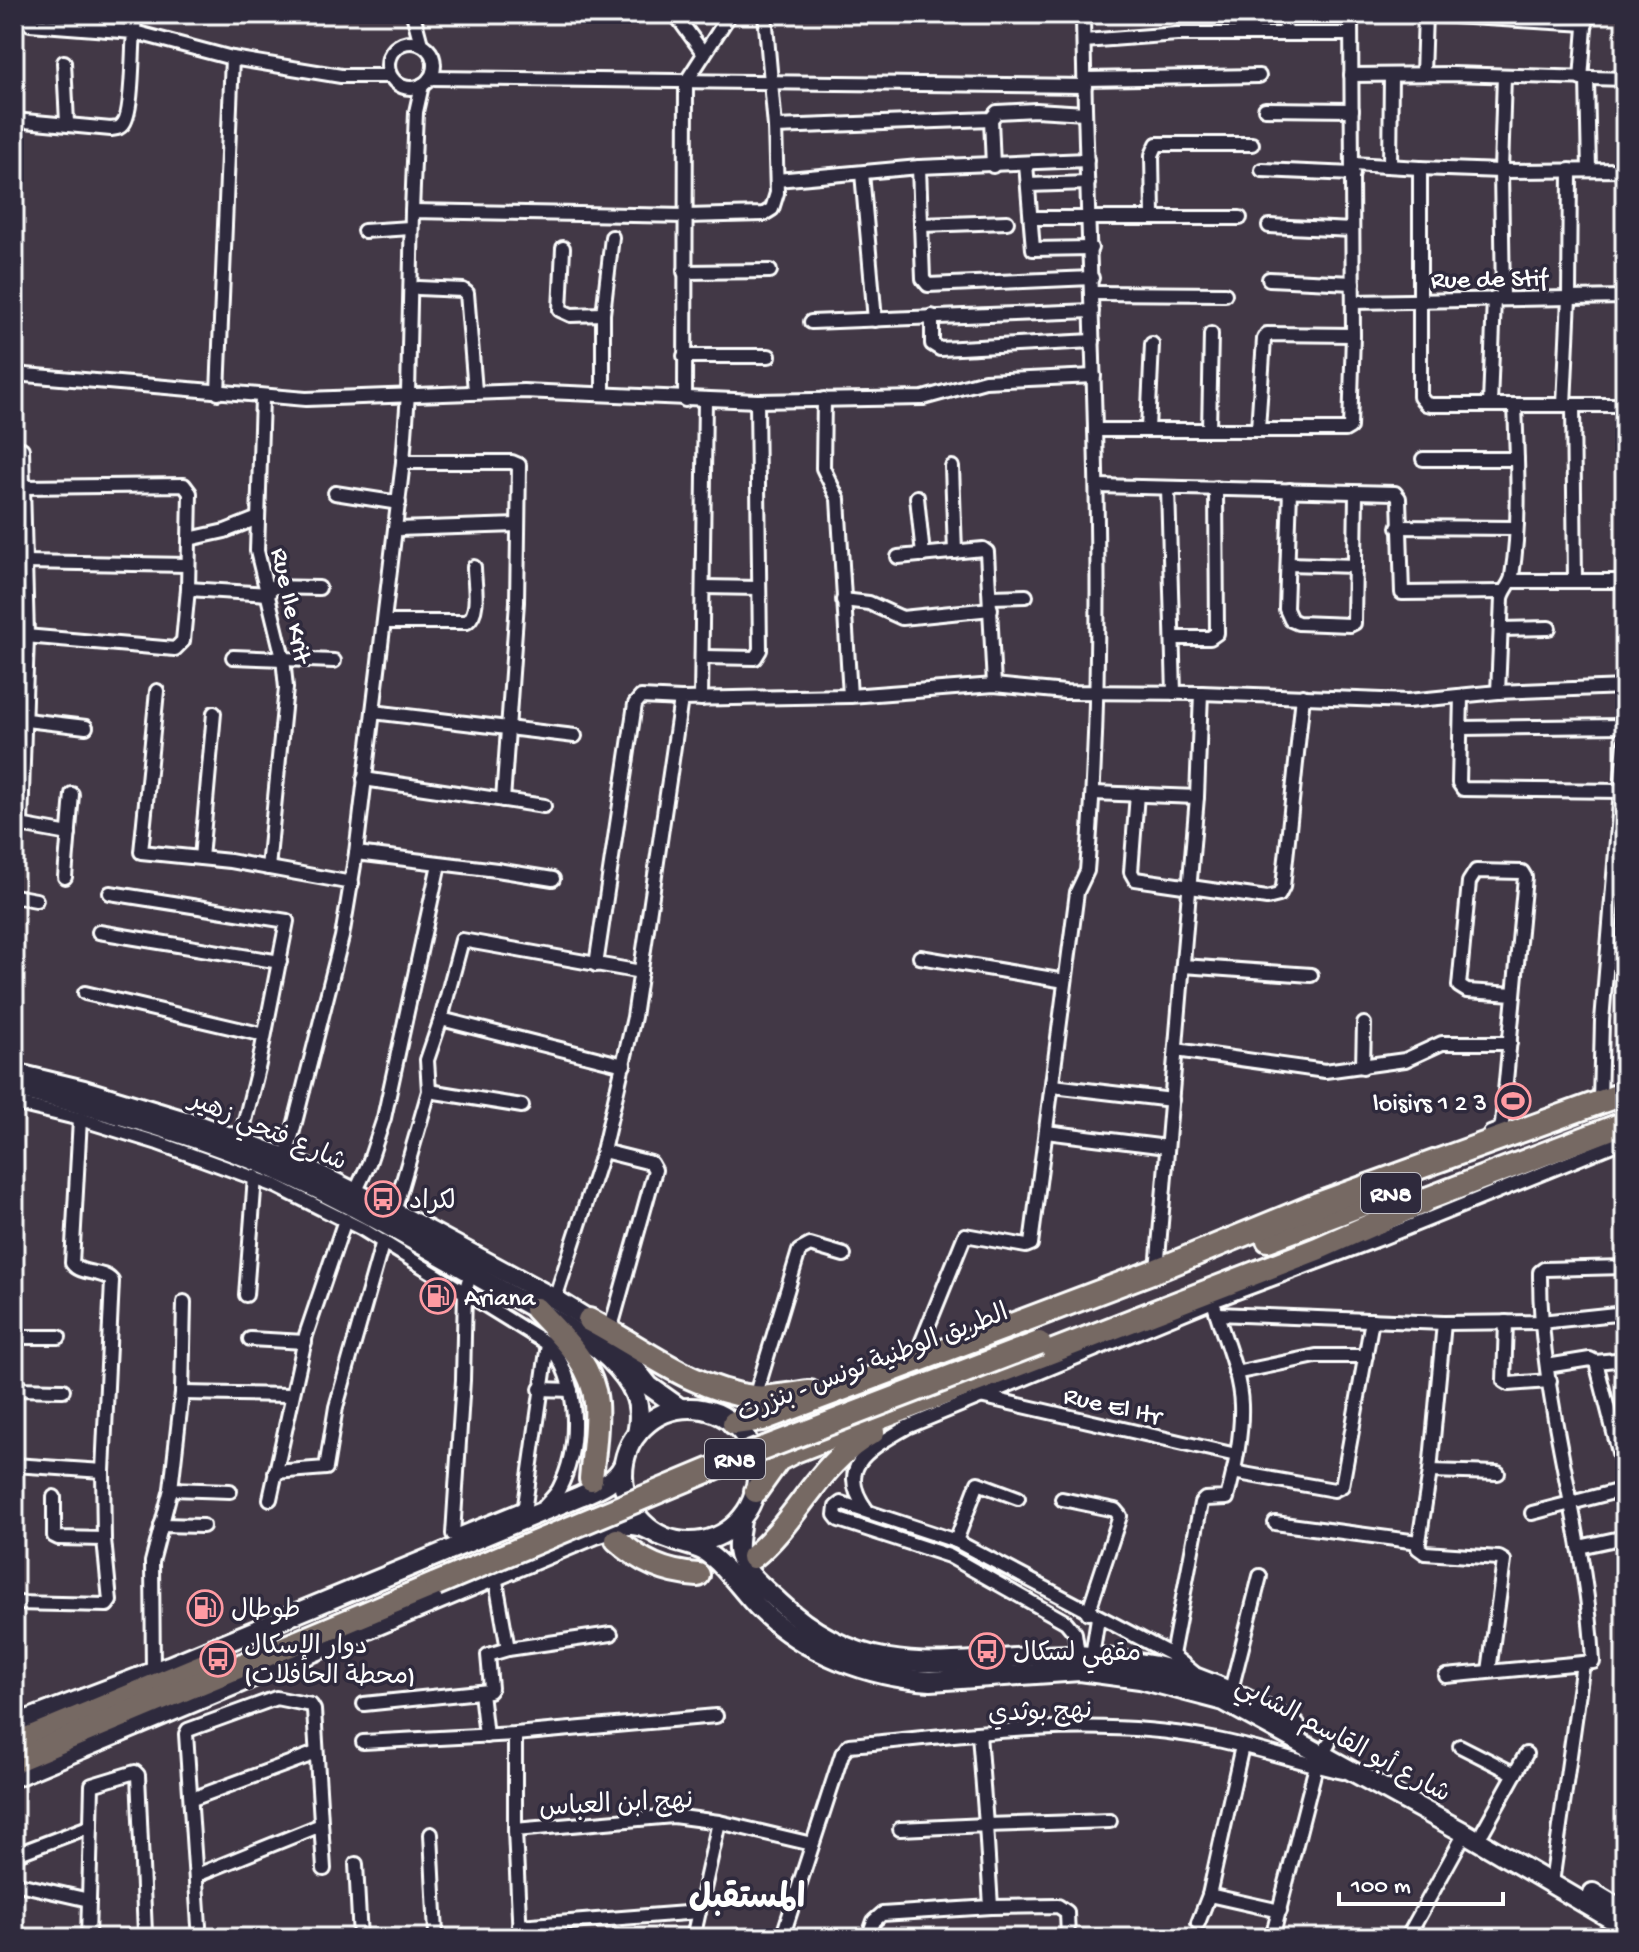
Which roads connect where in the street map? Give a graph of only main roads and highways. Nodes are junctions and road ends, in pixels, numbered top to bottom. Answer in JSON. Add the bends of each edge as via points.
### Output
{"nodes":[{"id":1,"x":1625,"y":1093,"type":"edge"},
{"id":2,"x":1625,"y":1103,"type":"edge"},
{"id":3,"x":1625,"y":1123,"type":"edge"},
{"id":4,"x":1423,"y":1202,"type":"junction"},
{"id":5,"x":546,"y":1304,"type":"road end"},
{"id":6,"x":589,"y":1320,"type":"road end"},
{"id":7,"x":1036,"y":1336,"type":"junction"},
{"id":8,"x":892,"y":1370,"type":"junction"},
{"id":9,"x":920,"y":1403,"type":"junction"},
{"id":10,"x":734,"y":1423,"type":"road end"},
{"id":11,"x":591,"y":1479,"type":"dead end"},
{"id":12,"x":756,"y":1491,"type":"road end"},
{"id":13,"x":617,"y":1540,"type":"dead end"},
{"id":14,"x":753,"y":1557,"type":"dead end"},
{"id":15,"x":698,"y":1575,"type":"dead end"},
{"id":16,"x":434,"y":1578,"type":"junction"},
{"id":17,"x":151,"y":1704,"type":"junction"},
{"id":18,"x":88,"y":1713,"type":"junction"},
{"id":19,"x":14,"y":1737,"type":"edge"},
{"id":20,"x":14,"y":1744,"type":"edge"},
{"id":21,"x":14,"y":1761,"type":"edge"},
{"id":22,"x":14,"y":1767,"type":"edge"}],
"edges":[{"from":1,"to":8,"type":"highway","via":[[1318,1204]]},
{"from":2,"to":7,"type":"highway","name":"الطريق الوطنية تونس - بنزرت","number":"RN8"},
{"from":3,"to":4,"type":"highway","name":"الطريق الوطنية تونس - بنزرت","number":"RN8"},
{"from":4,"to":7,"type":"highway","name":"الطريق الوطنية تونس - بنزرت","number":"RN8"},
{"from":4,"to":9,"type":"highway","number":"RN8","via":[[1317,1249]]},
{"from":5,"to":11,"type":"highway","via":[[593,1386]]},
{"from":6,"to":8,"type":"highway","via":[[697,1380],[755,1397],[817,1391]]},
{"from":7,"to":16,"type":"highway","name":"الطريق الوطنية تونس - بنزرت","number":"RN8","bridge":true},
{"from":8,"to":10,"type":"highway","via":[[763,1419]]},
{"from":9,"to":12,"type":"highway","number":"RN8","via":[[778,1460]]},
{"from":9,"to":14,"type":"highway","number":"RN8","via":[[854,1442]]},
{"from":13,"to":15,"type":"highway","via":[[651,1565]]},
{"from":16,"to":17,"type":"highway","name":"الطريق الوطنية تونس - بنزرت","number":"RN8"},
{"from":16,"to":18,"type":"highway","name":"الطريق الوطنية تونس - بنزرت","number":"RN8"},
{"from":17,"to":21,"type":"highway","name":"الطريق الوطنية تونس - بنزرت","number":"RN8"},
{"from":17,"to":22,"type":"highway"},
{"from":18,"to":19,"type":"highway"},
{"from":18,"to":20,"type":"highway","name":"الطريق الوطنية تونس - بنزرت","number":"RN8"}]}
